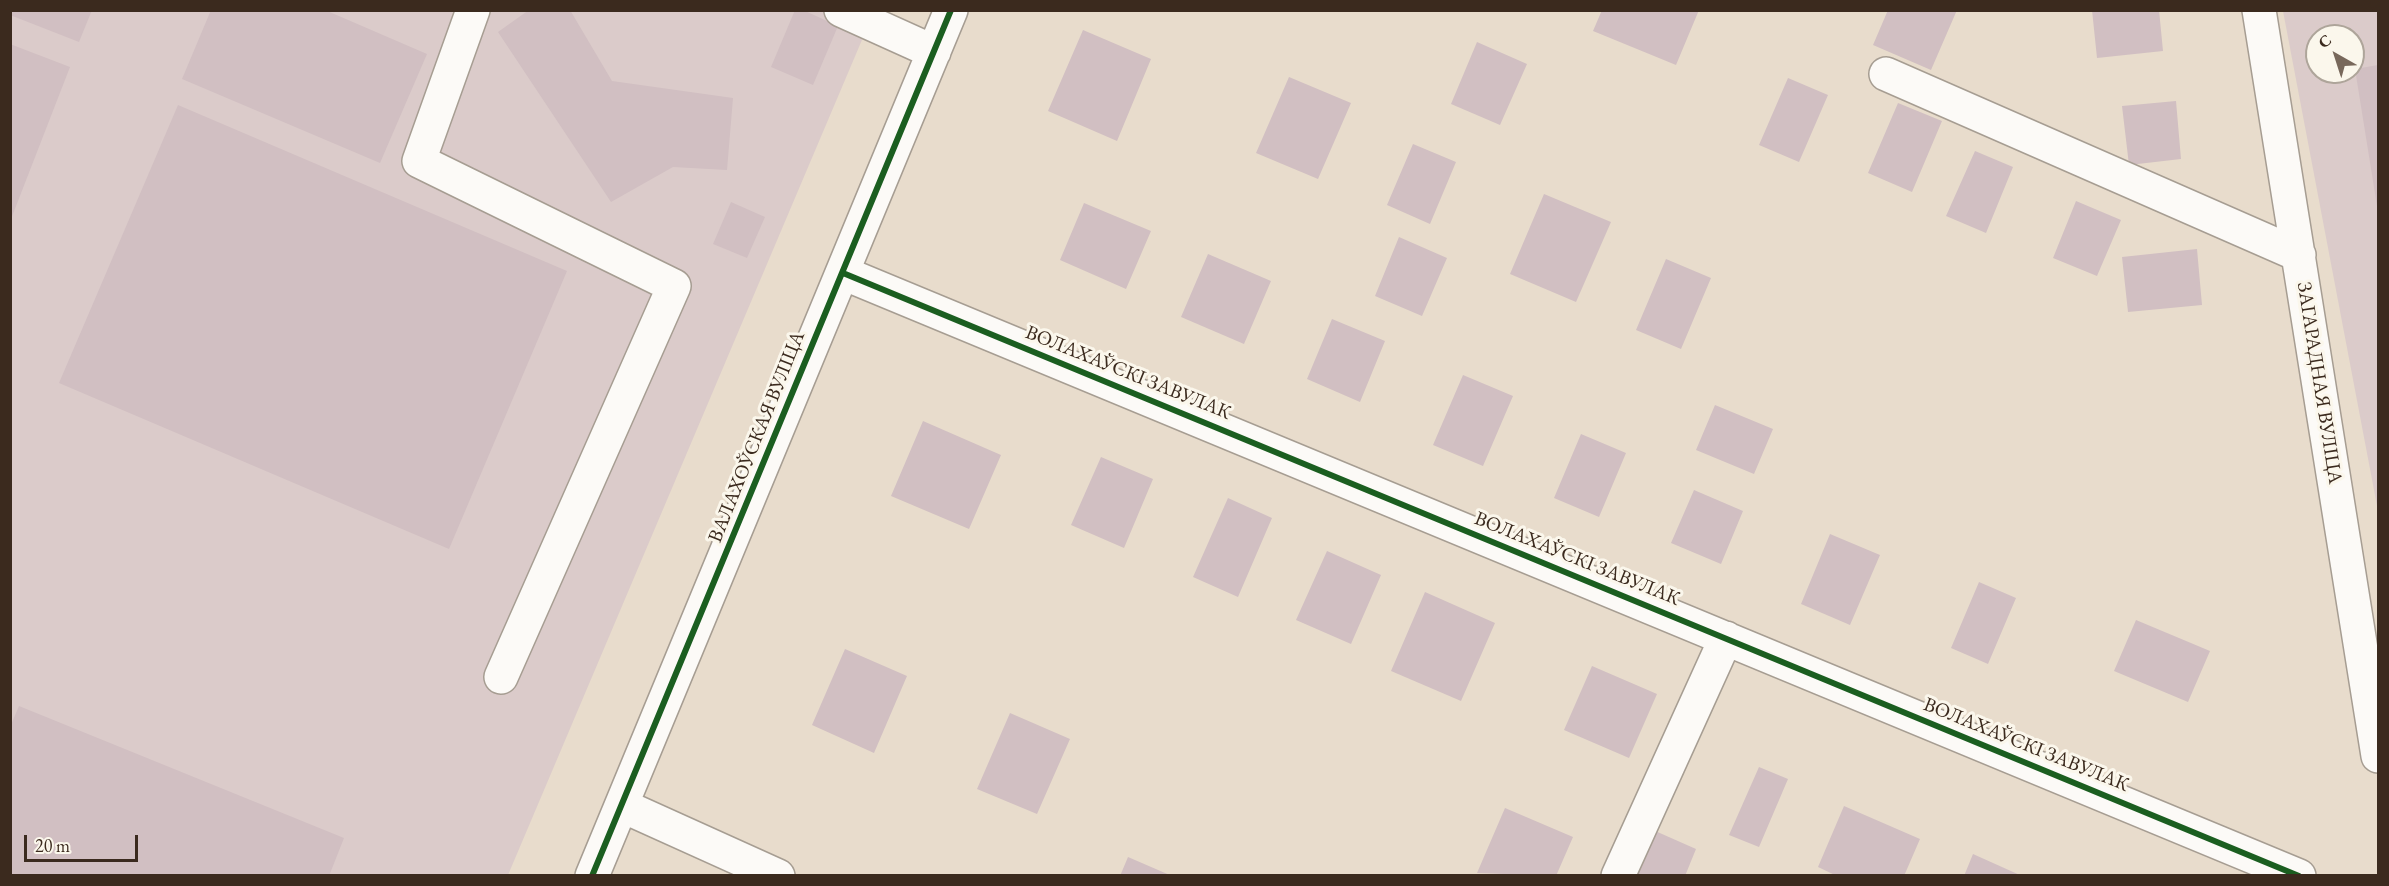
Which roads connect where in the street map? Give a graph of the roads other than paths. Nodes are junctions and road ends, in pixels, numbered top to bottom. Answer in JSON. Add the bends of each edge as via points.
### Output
{"nodes":[{"id":1,"x":473,"y":10,"type":"edge"},
{"id":2,"x":841,"y":10,"type":"edge"},
{"id":3,"x":951,"y":10,"type":"edge"},
{"id":4,"x":2259,"y":10,"type":"edge"},
{"id":5,"x":934,"y":52,"type":"junction"},
{"id":6,"x":1886,"y":74,"type":"dead end"},
{"id":7,"x":2299,"y":255,"type":"junction"},
{"id":8,"x":843,"y":273,"type":"junction"},
{"id":9,"x":1726,"y":638,"type":"junction"},
{"id":10,"x":501,"y":677,"type":"dead end"},
{"id":11,"x":2379,"y":756,"type":"edge"},
{"id":12,"x":623,"y":806,"type":"junction"},
{"id":13,"x":592,"y":876,"type":"edge"},
{"id":14,"x":778,"y":876,"type":"edge"},
{"id":15,"x":1618,"y":876,"type":"edge"},
{"id":16,"x":2299,"y":876,"type":"edge"}],
"edges":[{"from":1,"to":10,"type":"street","via":[[419,161],[674,286]]},
{"from":2,"to":5,"type":"street"},
{"from":3,"to":5,"type":"street","name":"ВАЛАХОЎСКАЯ ВУЛІЦА"},
{"from":4,"to":7,"type":"street","name":"ЗАГАРАДНАЯ ВУЛІЦА"},
{"from":5,"to":8,"type":"street","name":"ВАЛАХОЎСКАЯ ВУЛІЦА"},
{"from":6,"to":7,"type":"street"},
{"from":7,"to":11,"type":"street","name":"ЗАГАРАДНАЯ ВУЛІЦА"},
{"from":8,"to":9,"type":"street","name":"ВОЛАХАЎСКІ ЗАВУЛАК"},
{"from":8,"to":12,"type":"street","name":"ВАЛАХОЎСКАЯ ВУЛІЦА"},
{"from":9,"to":15,"type":"street"},
{"from":9,"to":16,"type":"street","name":"ВОЛАХАЎСКІ ЗАВУЛАК"},
{"from":12,"to":13,"type":"street","name":"ВАЛАХОЎСКАЯ ВУЛІЦА"},
{"from":12,"to":14,"type":"street"}]}
